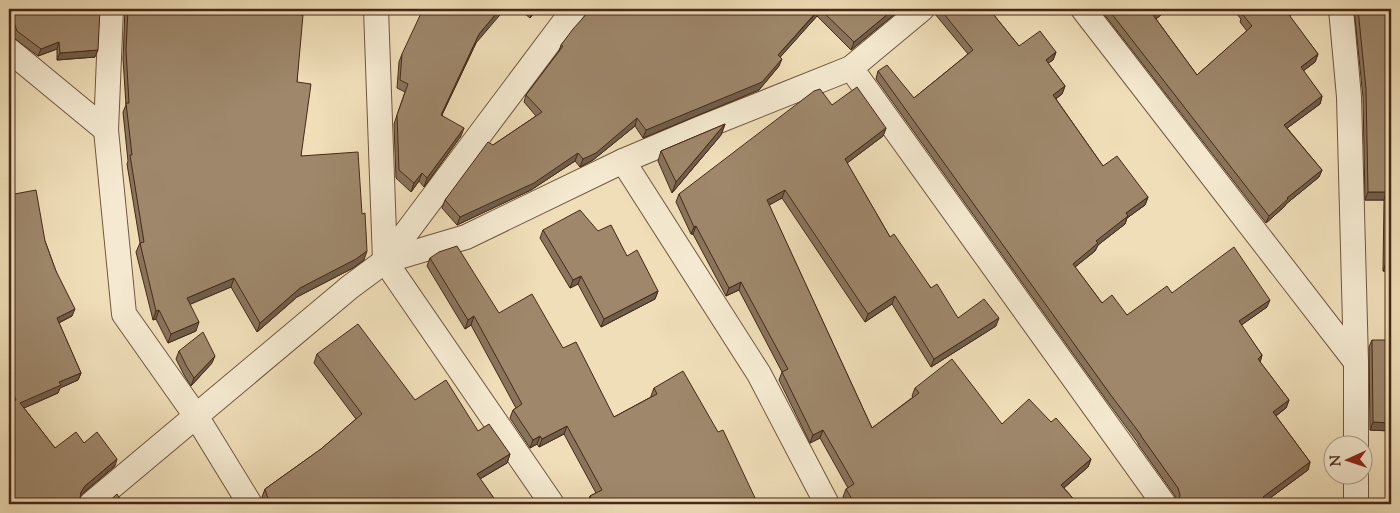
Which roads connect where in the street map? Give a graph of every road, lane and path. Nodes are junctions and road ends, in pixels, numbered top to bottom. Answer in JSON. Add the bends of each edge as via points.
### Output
{"nodes":[{"id":1,"x":111,"y":9,"type":"edge"},
{"id":2,"x":376,"y":9,"type":"edge"},
{"id":3,"x":574,"y":9,"type":"edge"},
{"id":4,"x":922,"y":9,"type":"edge"},
{"id":5,"x":1083,"y":9,"type":"edge"},
{"id":6,"x":1341,"y":9,"type":"edge"},
{"id":7,"x":9,"y":50,"type":"edge"},
{"id":8,"x":851,"y":68,"type":"junction"},
{"id":9,"x":106,"y":130,"type":"junction"},
{"id":10,"x":623,"y":161,"type":"junction"},
{"id":11,"x":385,"y":261,"type":"junction"},
{"id":12,"x":1356,"y":362,"type":"junction"},
{"id":13,"x":196,"y":416,"type":"junction"},
{"id":14,"x":1356,"y":436,"type":"edge"},
{"id":15,"x":1356,"y":486,"type":"edge"},
{"id":16,"x":91,"y":504,"type":"edge"},
{"id":17,"x":250,"y":504,"type":"edge"},
{"id":18,"x":552,"y":504,"type":"edge"},
{"id":19,"x":827,"y":504,"type":"edge"},
{"id":20,"x":1164,"y":504,"type":"edge"},
{"id":21,"x":1356,"y":504,"type":"edge"}],
"edges":[{"from":1,"to":9,"type":"street"},
{"from":2,"to":11,"type":"street"},
{"from":3,"to":11,"type":"street"},
{"from":4,"to":8,"type":"street"},
{"from":5,"to":12,"type":"street"},
{"from":6,"to":12,"type":"street","via":[[1349,97]]},
{"from":7,"to":9,"type":"street"},
{"from":8,"to":10,"type":"street"},
{"from":8,"to":20,"type":"street"},
{"from":9,"to":13,"type":"street","via":[[124,314]]},
{"from":10,"to":11,"type":"street","via":[[466,237]]},
{"from":10,"to":19,"type":"street","via":[[759,374]]},
{"from":11,"to":13,"type":"street"},
{"from":11,"to":18,"type":"street"},
{"from":12,"to":14,"type":"street"},
{"from":13,"to":16,"type":"street"},
{"from":13,"to":17,"type":"street"},
{"from":15,"to":21,"type":"street"}]}
